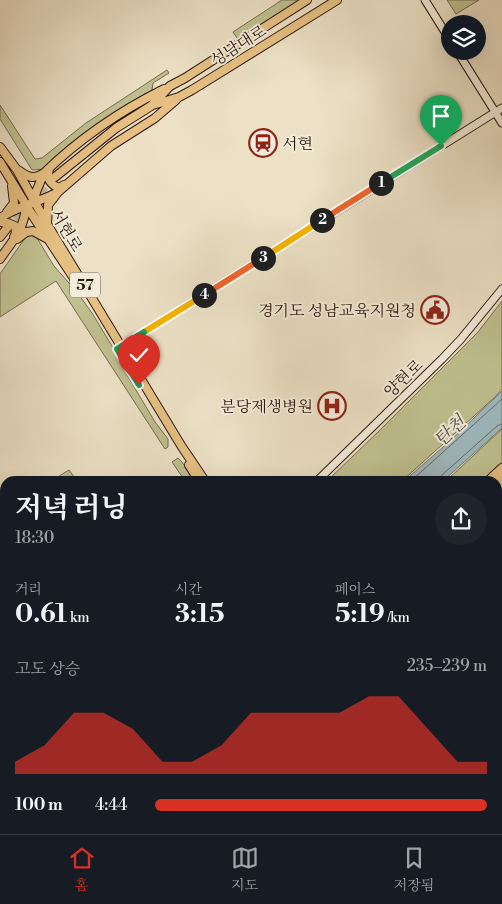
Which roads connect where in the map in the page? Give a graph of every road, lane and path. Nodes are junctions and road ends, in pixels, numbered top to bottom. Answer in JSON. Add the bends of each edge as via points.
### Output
{"nodes":[{"id":1,"x":307,"y":0,"type":"edge"},
{"id":2,"x":337,"y":0,"type":"edge"},
{"id":3,"x":425,"y":0,"type":"edge"},
{"id":4,"x":441,"y":26,"type":"edge"},
{"id":5,"x":463,"y":60,"type":"edge"},
{"id":6,"x":170,"y":86,"type":"junction"},
{"id":7,"x":179,"y":97,"type":"junction"},
{"id":8,"x":151,"y":106,"type":"junction"},
{"id":9,"x":499,"y":111,"type":"edge"},
{"id":10,"x":502,"y":123,"type":"edge"},
{"id":11,"x":0,"y":147,"type":"edge"},
{"id":12,"x":0,"y":162,"type":"edge"},
{"id":13,"x":17,"y":170,"type":"junction"},
{"id":14,"x":47,"y":171,"type":"junction"},
{"id":15,"x":54,"y":177,"type":"tunnel mouth"},
{"id":16,"x":10,"y":179,"type":"junction"},
{"id":17,"x":66,"y":184,"type":"junction"},
{"id":18,"x":58,"y":192,"type":"junction"},
{"id":19,"x":34,"y":202,"type":"junction"},
{"id":20,"x":26,"y":205,"type":"junction"},
{"id":21,"x":2,"y":219,"type":"edge"},
{"id":22,"x":47,"y":224,"type":"junction"},
{"id":23,"x":7,"y":228,"type":"tunnel mouth"},
{"id":24,"x":0,"y":237,"type":"edge"},
{"id":25,"x":48,"y":239,"type":"junction"},
{"id":26,"x":10,"y":245,"type":"junction"},
{"id":27,"x":0,"y":259,"type":"edge"},
{"id":28,"x":502,"y":289,"type":"edge"},
{"id":29,"x":119,"y":348,"type":"junction"},
{"id":30,"x":196,"y":476,"type":"edge"},
{"id":31,"x":202,"y":476,"type":"edge"},
{"id":32,"x":322,"y":476,"type":"edge"}],
"edges":[{"from":1,"to":6,"type":"main road","name":"성남대로"},
{"from":2,"to":7,"type":"main road","name":"성남대로"},
{"from":3,"to":4,"type":"main road"},
{"from":5,"to":9,"type":"main road"},
{"from":6,"to":8,"type":"main road","name":"성남대로"},
{"from":6,"to":14,"type":"main road","via":[[92,133]]},
{"from":7,"to":8,"type":"main road","name":"성남대로"},
{"from":7,"to":17,"type":"main road","via":[[155,118],[111,146]]},
{"from":8,"to":15,"type":"main road","name":"성남대로","via":[[116,128]]},
{"from":9,"to":10,"type":"main road"},
{"from":9,"to":29,"type":"main road"},
{"from":11,"to":13,"type":"main road","name":"서현로","number":"57"},
{"from":12,"to":16,"type":"main road","name":"서현로","number":"57"},
{"from":13,"to":14,"type":"main road","via":[[32,177]]},
{"from":13,"to":19,"type":"main road","name":"서현로","number":"57"},
{"from":14,"to":17,"type":"main road","via":[[52,185],[59,188]]},
{"from":14,"to":19,"type":"main road"},
{"from":16,"to":20,"type":"main road","name":"서현로","number":"57"},
{"from":16,"to":21,"type":"main road","via":[[14,203]]},
{"from":17,"to":18,"type":"main road"},
{"from":18,"to":19,"type":"main road"},
{"from":18,"to":22,"type":"main road","via":[[48,205]]},
{"from":19,"to":20,"type":"main road"},
{"from":19,"to":22,"type":"main road","name":"서현로","number":"57"},
{"from":20,"to":21,"type":"main road"},
{"from":20,"to":25,"type":"main road","name":"서현로","number":"57"},
{"from":20,"to":26,"type":"main road","via":[[20,231]]},
{"from":21,"to":26,"type":"main road","via":[[15,226],[16,233]]},
{"from":22,"to":29,"type":"main road","name":"서현로","number":"57"},
{"from":23,"to":24,"type":"main road"},
{"from":25,"to":26,"type":"main road","via":[[33,230]]},
{"from":25,"to":29,"type":"main road","name":"서현로","number":"57"},
{"from":26,"to":27,"type":"main road"},
{"from":28,"to":32,"type":"main road","name":"양현로","via":[[442,359]]},
{"from":29,"to":30,"type":"main road","name":"서현로","number":"57"},
{"from":29,"to":31,"type":"main road","name":"서현로","number":"57"}]}
